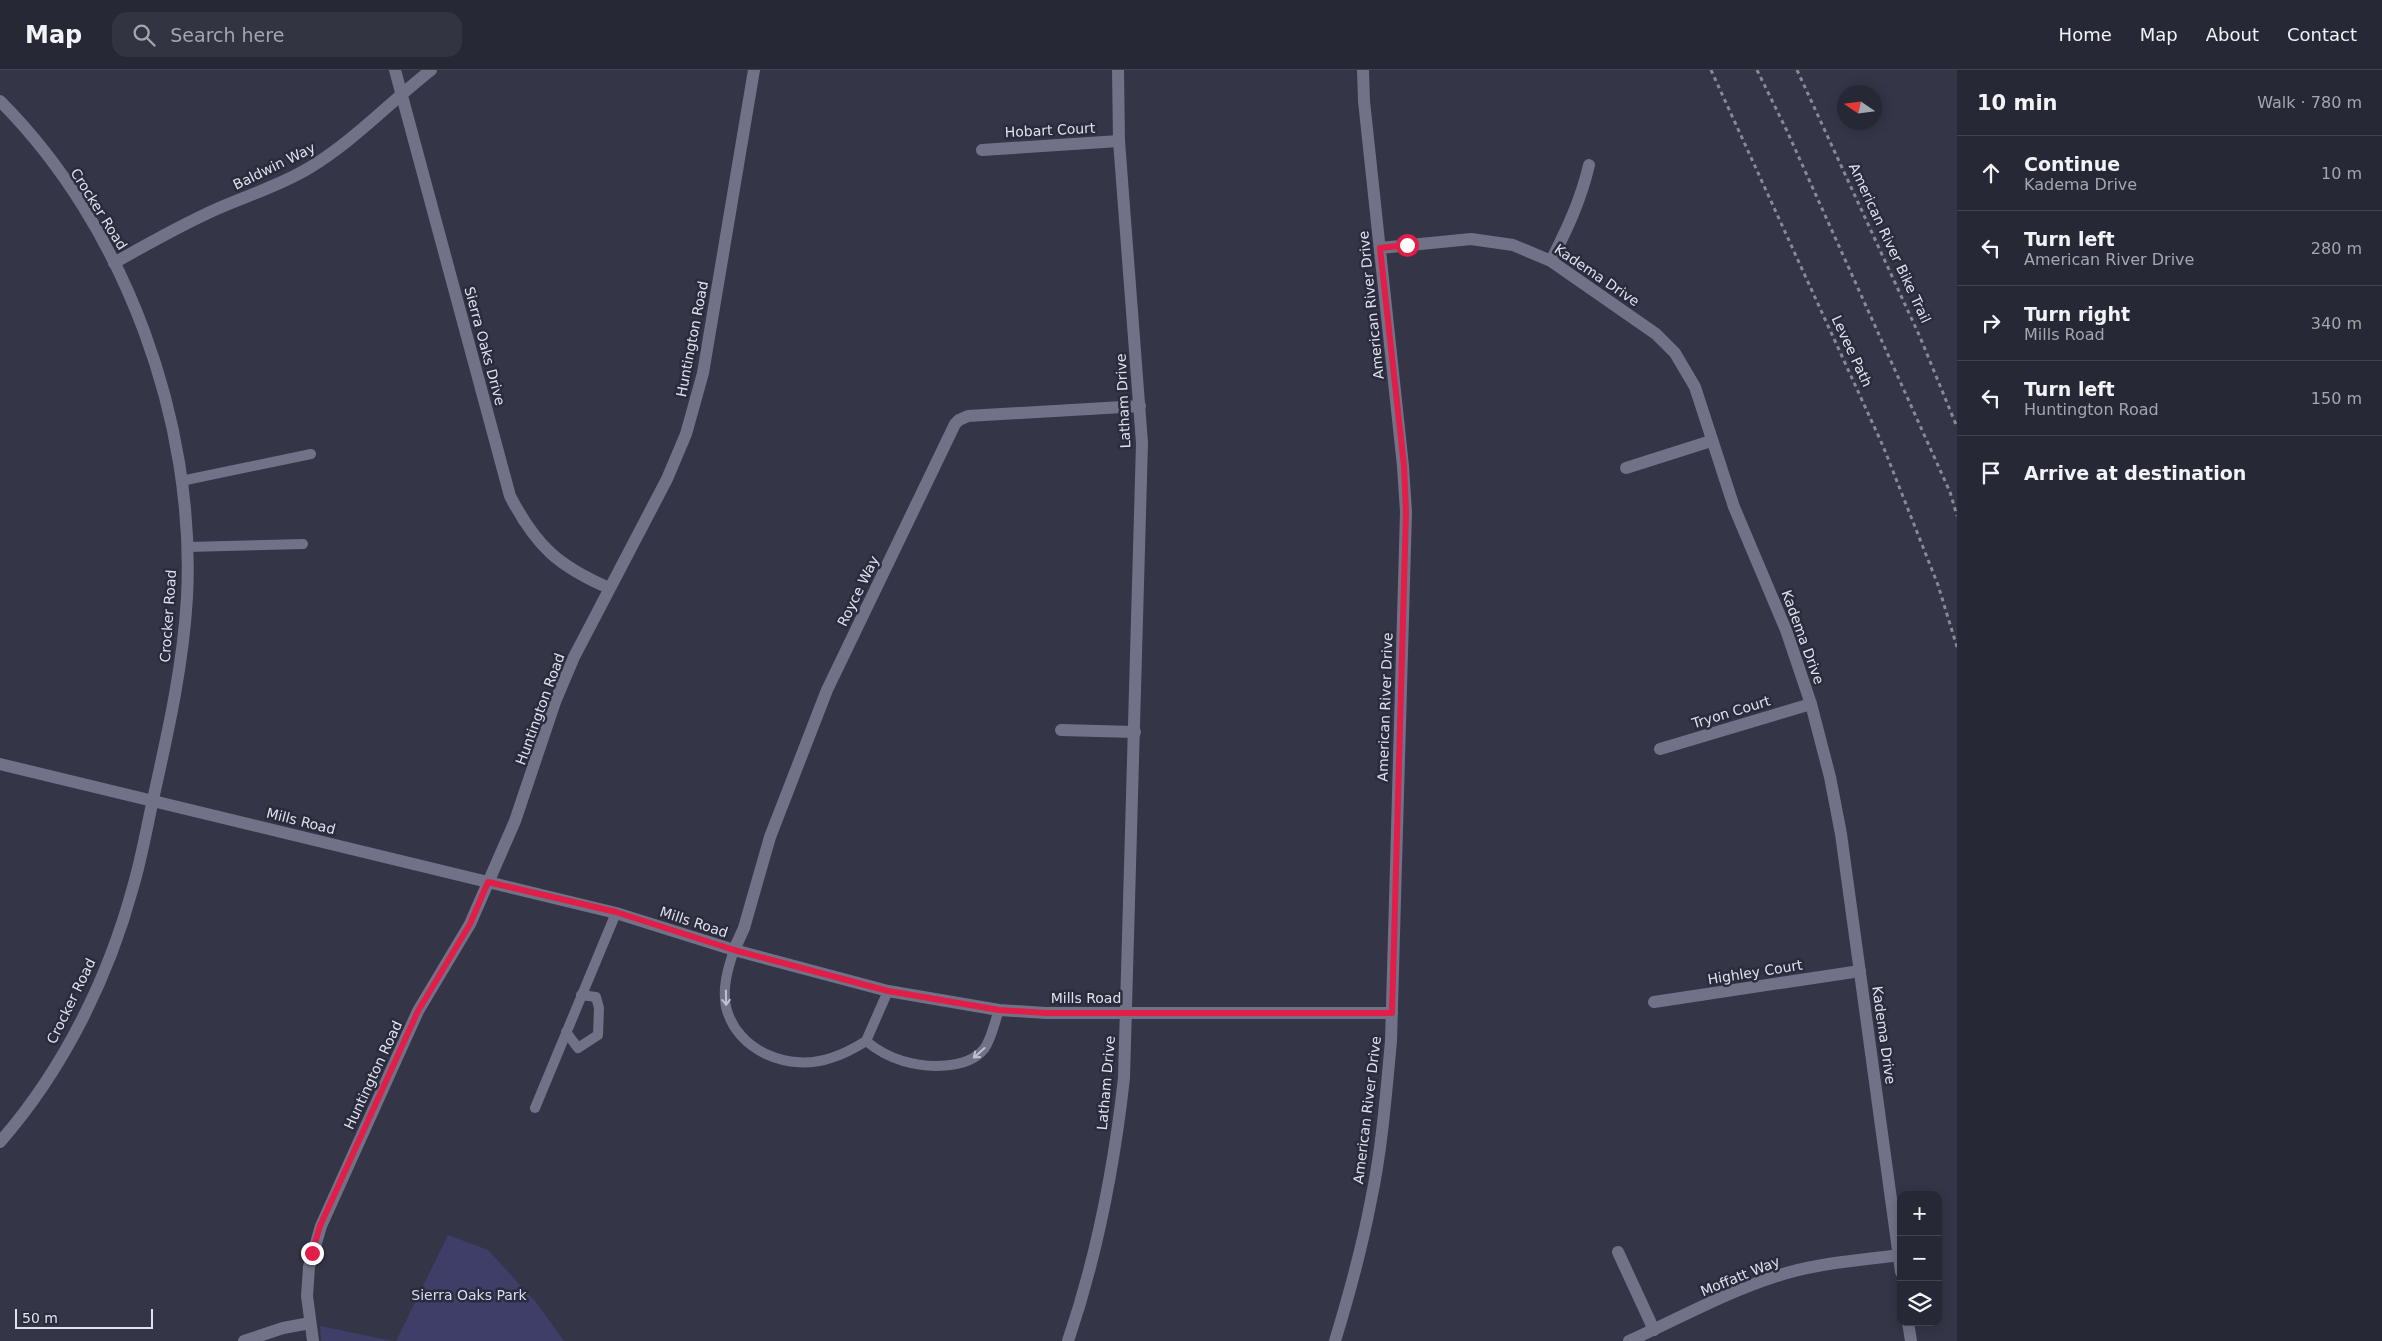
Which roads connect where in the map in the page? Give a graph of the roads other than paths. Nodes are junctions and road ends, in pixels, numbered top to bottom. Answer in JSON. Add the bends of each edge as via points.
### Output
{"nodes":[{"id":1,"x":394,"y":70,"type":"edge"},
{"id":2,"x":431,"y":70,"type":"edge"},
{"id":3,"x":754,"y":70,"type":"edge"},
{"id":4,"x":1118,"y":70,"type":"edge"},
{"id":5,"x":1363,"y":70,"type":"edge"},
{"id":6,"x":402,"y":92,"type":"junction"},
{"id":7,"x":0,"y":101,"type":"edge"},
{"id":8,"x":1119,"y":141,"type":"junction"},
{"id":9,"x":982,"y":150,"type":"dead end"},
{"id":10,"x":1589,"y":165,"type":"dead end"},
{"id":11,"x":1380,"y":248,"type":"junction"},
{"id":12,"x":1551,"y":261,"type":"junction"},
{"id":13,"x":114,"y":262,"type":"junction"},
{"id":14,"x":1140,"y":406,"type":"junction"},
{"id":15,"x":1711,"y":441,"type":"junction"},
{"id":16,"x":311,"y":454,"type":"dead end"},
{"id":17,"x":1626,"y":468,"type":"dead end"},
{"id":18,"x":181,"y":481,"type":"junction"},
{"id":19,"x":303,"y":544,"type":"dead end"},
{"id":20,"x":187,"y":548,"type":"junction"},
{"id":21,"x":609,"y":588,"type":"junction"},
{"id":22,"x":1811,"y":704,"type":"junction"},
{"id":23,"x":1061,"y":730,"type":"dead end"},
{"id":24,"x":1135,"y":732,"type":"junction"},
{"id":25,"x":1660,"y":749,"type":"dead end"},
{"id":26,"x":0,"y":764,"type":"edge"},
{"id":27,"x":153,"y":801,"type":"junction"},
{"id":28,"x":488,"y":882,"type":"junction"},
{"id":29,"x":616,"y":912,"type":"junction"},
{"id":30,"x":734,"y":950,"type":"junction"},
{"id":31,"x":1860,"y":971,"type":"junction"},
{"id":32,"x":888,"y":991,"type":"junction"},
{"id":33,"x":582,"y":995,"type":"junction"},
{"id":34,"x":1654,"y":1002,"type":"dead end"},
{"id":35,"x":999,"y":1010,"type":"junction"},
{"id":36,"x":1126,"y":1013,"type":"junction"},
{"id":37,"x":1392,"y":1013,"type":"junction"},
{"id":38,"x":566,"y":1032,"type":"junction"},
{"id":39,"x":866,"y":1041,"type":"junction"},
{"id":40,"x":534,"y":1108,"type":"dead end"},
{"id":41,"x":0,"y":1142,"type":"edge"},
{"id":42,"x":1897,"y":1248,"type":"edge"},
{"id":43,"x":1618,"y":1252,"type":"dead end"},
{"id":44,"x":1897,"y":1256,"type":"edge"},
{"id":45,"x":310,"y":1323,"type":"junction"},
{"id":46,"x":1909,"y":1326,"type":"edge"},
{"id":47,"x":1654,"y":1330,"type":"junction"},
{"id":48,"x":1338,"y":1340,"type":"edge"},
{"id":49,"x":244,"y":1341,"type":"edge"},
{"id":50,"x":313,"y":1341,"type":"edge"},
{"id":51,"x":1068,"y":1341,"type":"edge"},
{"id":52,"x":1629,"y":1341,"type":"edge"},
{"id":53,"x":1911,"y":1341,"type":"edge"}],
"edges":[{"from":1,"to":6,"type":"street","name":"Sierra Oaks Drive"},
{"from":2,"to":6,"type":"street","name":"Baldwin Way"},
{"from":3,"to":21,"type":"street","name":"Huntington Road","via":[[696,404],[667,479]]},
{"from":4,"to":8,"type":"street","name":"Latham Drive"},
{"from":5,"to":11,"type":"street","name":"American River Drive"},
{"from":6,"to":13,"type":"street","name":"Baldwin Way","via":[[357,134],[308,169],[171,231]]},
{"from":6,"to":21,"type":"street","name":"Sierra Oaks Drive","via":[[510,496],[523,521],[550,553],[571,570]]},
{"from":7,"to":13,"type":"street","name":"Crocker Road","via":[[65,181]]},
{"from":8,"to":9,"type":"street","name":"Hobart Court"},
{"from":8,"to":14,"type":"street","name":"Latham Drive"},
{"from":10,"to":12,"type":"street","via":[[1573,219]]},
{"from":11,"to":12,"type":"street","name":"Kadema Drive","via":[[1471,239],[1512,245]]},
{"from":11,"to":37,"type":"street","name":"American River Drive","via":[[1404,466],[1406,512]]},
{"from":12,"to":15,"type":"street","name":"Kadema Drive","via":[[1666,343],[1689,375]]},
{"from":13,"to":18,"type":"street","name":"Crocker Road","via":[[154,361],[167,407]]},
{"from":14,"to":24,"type":"street","name":"Latham Drive","via":[[1142,443]]},
{"from":14,"to":30,"type":"street","name":"Royce Way","via":[[968,416],[956,424],[827,690],[770,837],[744,928]]},
{"from":15,"to":17,"type":"street"},
{"from":15,"to":22,"type":"street","name":"Kadema Drive","via":[[1734,507],[1786,630]]},
{"from":16,"to":18,"type":"lane"},
{"from":18,"to":20,"type":"street","name":"Crocker Road"},
{"from":19,"to":20,"type":"lane"},
{"from":20,"to":27,"type":"street","name":"Crocker Road","via":[[183,642]]},
{"from":21,"to":28,"type":"street","name":"Huntington Road","via":[[574,656],[555,702],[515,821]]},
{"from":22,"to":25,"type":"street","name":"Tryon Court"},
{"from":22,"to":31,"type":"street","name":"Kadema Drive","via":[[1841,834]]},
{"from":23,"to":24,"type":"street"},
{"from":24,"to":36,"type":"street","name":"Latham Drive"},
{"from":26,"to":27,"type":"street","name":"Mills Road"},
{"from":27,"to":28,"type":"street","name":"Mills Road"},
{"from":27,"to":41,"type":"street","name":"Crocker Road","via":[[134,886],[102,975],[59,1059]]},
{"from":28,"to":29,"type":"street","name":"Mills Road"},
{"from":28,"to":45,"type":"street","name":"Huntington Road","via":[[470,924],[418,1011],[320,1226],[309,1267],[307,1296]]},
{"from":29,"to":30,"type":"street","name":"Mills Road"},
{"from":29,"to":33,"type":"lane"},
{"from":30,"to":32,"type":"street","name":"Mills Road"},
{"from":30,"to":39,"type":"lane","one_way":true,"via":[[726,974],[726,1005],[738,1033],[763,1054],[794,1063],[810,1063],[848,1052]]},
{"from":31,"to":34,"type":"street","name":"Highley Court"},
{"from":31,"to":42,"type":"street","name":"Kadema Drive"},
{"from":32,"to":35,"type":"street","name":"Mills Road"},
{"from":32,"to":39,"type":"lane"},
{"from":33,"to":38,"type":"lane"},
{"from":33,"to":38,"type":"lane","via":[[596,997],[600,1008],[598,1035],[578,1048]]},
{"from":35,"to":36,"type":"street","name":"Mills Road"},
{"from":35,"to":39,"type":"lane","one_way":true,"via":[[985,1048],[970,1060],[960,1063],[931,1065],[904,1062]]},
{"from":36,"to":37,"type":"street","name":"Mills Road"},
{"from":36,"to":51,"type":"street","name":"Latham Drive","via":[[1124,1078],[1116,1147],[1103,1215]]},
{"from":37,"to":48,"type":"street","name":"American River Drive","via":[[1384,1122],[1372,1199]]},
{"from":38,"to":40,"type":"lane"},
{"from":43,"to":47,"type":"street"},
{"from":44,"to":47,"type":"street","name":"Moffatt Way","via":[[1778,1275]]},
{"from":45,"to":49,"type":"street"},
{"from":45,"to":50,"type":"street","name":"Huntington Road"},
{"from":46,"to":53,"type":"street"},
{"from":47,"to":52,"type":"street","name":"Moffatt Way"}]}
